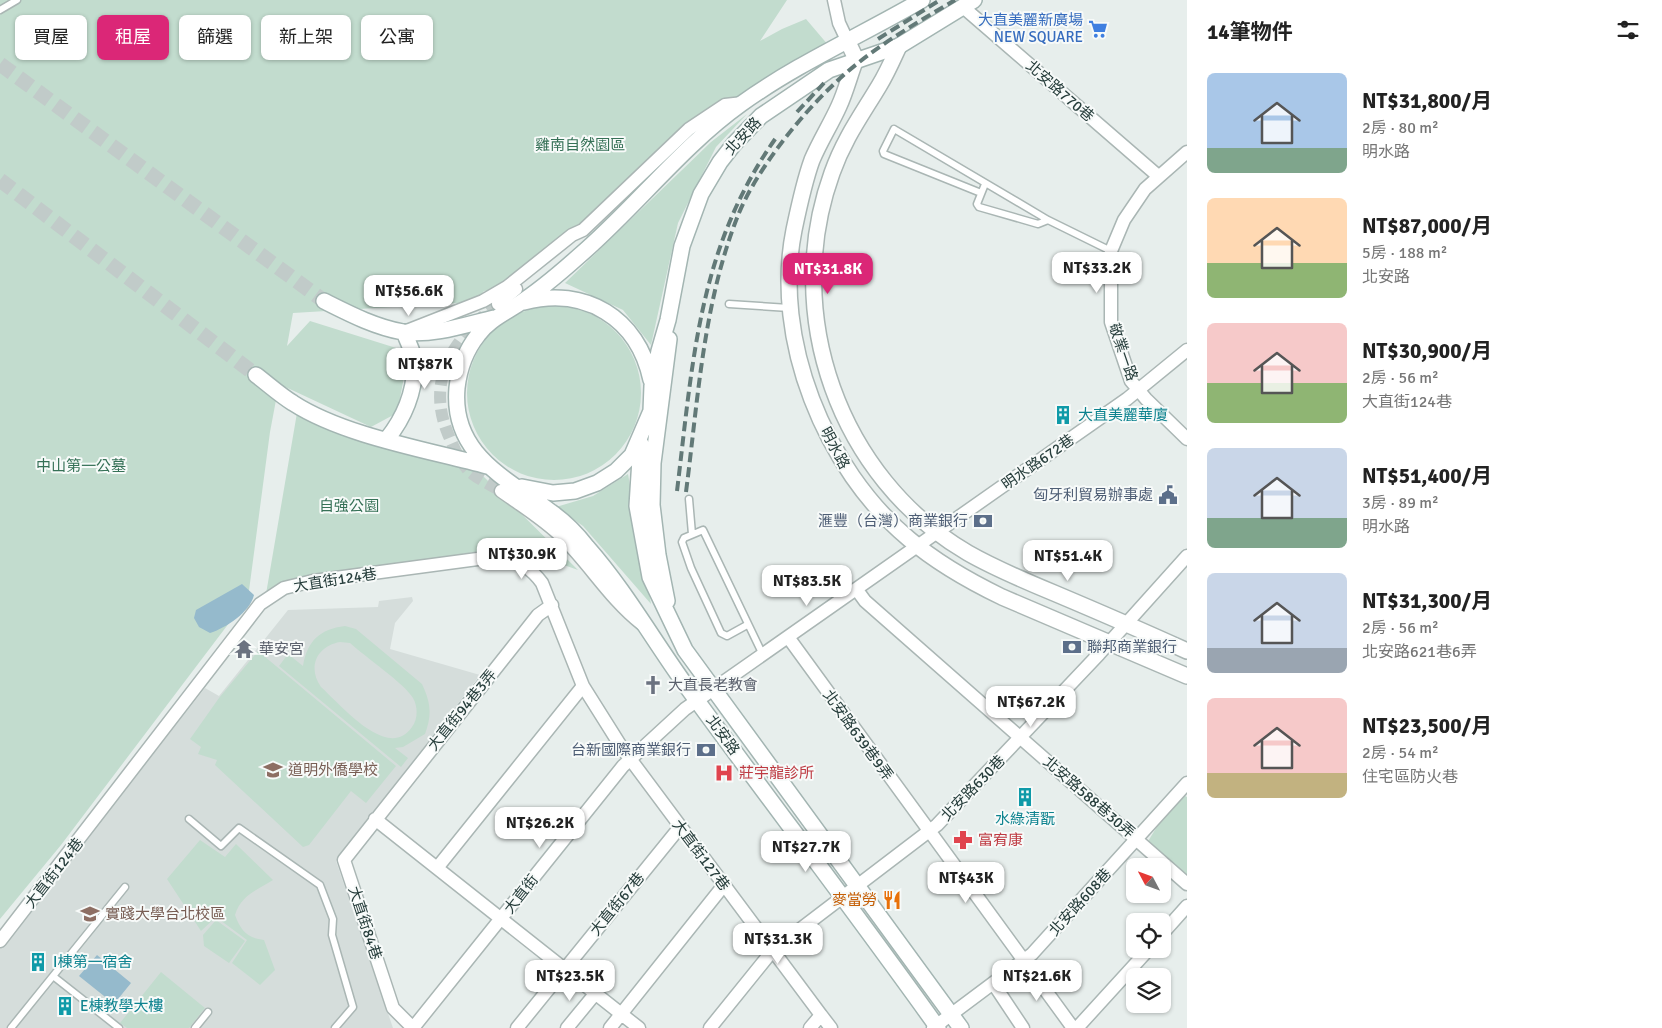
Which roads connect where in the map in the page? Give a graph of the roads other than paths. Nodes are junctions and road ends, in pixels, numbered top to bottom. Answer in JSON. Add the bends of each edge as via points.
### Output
{"nodes":[{"id":1,"x":18,"y":0,"type":"edge"},
{"id":2,"x":834,"y":0,"type":"edge"},
{"id":3,"x":922,"y":0,"type":"edge"},
{"id":4,"x":968,"y":3,"type":"edge"},
{"id":5,"x":0,"y":10,"type":"edge"},
{"id":6,"x":847,"y":40,"type":"junction"},
{"id":7,"x":900,"y":46,"type":"junction"},
{"id":8,"x":856,"y":59,"type":"junction"},
{"id":9,"x":743,"y":103,"type":"junction"},
{"id":10,"x":1187,"y":152,"type":"edge"},
{"id":11,"x":1157,"y":175,"type":"junction"},
{"id":12,"x":985,"y":184,"type":"junction"},
{"id":13,"x":981,"y":193,"type":"junction"},
{"id":14,"x":1048,"y":220,"type":"junction"},
{"id":15,"x":584,"y":230,"type":"junction"},
{"id":16,"x":1111,"y":252,"type":"junction"},
{"id":17,"x":324,"y":301,"type":"tunnel mouth"},
{"id":18,"x":518,"y":304,"type":"junction"},
{"id":19,"x":729,"y":304,"type":"dead end"},
{"id":20,"x":791,"y":308,"type":"junction"},
{"id":21,"x":496,"y":311,"type":"junction"},
{"id":22,"x":668,"y":320,"type":"junction"},
{"id":23,"x":404,"y":332,"type":"junction"},
{"id":24,"x":1187,"y":350,"type":"edge"},
{"id":25,"x":256,"y":375,"type":"tunnel mouth"},
{"id":26,"x":652,"y":386,"type":"junction"},
{"id":27,"x":1138,"y":390,"type":"junction"},
{"id":28,"x":642,"y":435,"type":"junction"},
{"id":29,"x":387,"y":439,"type":"junction"},
{"id":30,"x":1187,"y":439,"type":"edge"},
{"id":31,"x":487,"y":466,"type":"junction"},
{"id":32,"x":505,"y":487,"type":"junction"},
{"id":33,"x":688,"y":499,"type":"dead end"},
{"id":34,"x":937,"y":532,"type":"junction"},
{"id":35,"x":692,"y":534,"type":"junction"},
{"id":36,"x":917,"y":546,"type":"junction"},
{"id":37,"x":1187,"y":556,"type":"edge"},
{"id":38,"x":856,"y":590,"type":"junction"},
{"id":39,"x":552,"y":605,"type":"junction"},
{"id":40,"x":669,"y":617,"type":"junction"},
{"id":41,"x":1127,"y":623,"type":"junction"},
{"id":42,"x":747,"y":625,"type":"junction"},
{"id":43,"x":788,"y":637,"type":"junction"},
{"id":44,"x":1110,"y":642,"type":"junction"},
{"id":45,"x":1187,"y":651,"type":"edge"},
{"id":46,"x":763,"y":655,"type":"junction"},
{"id":47,"x":1187,"y":676,"type":"edge"},
{"id":48,"x":583,"y":686,"type":"junction"},
{"id":49,"x":712,"y":690,"type":"junction"},
{"id":50,"x":697,"y":700,"type":"junction"},
{"id":51,"x":1021,"y":737,"type":"junction"},
{"id":52,"x":630,"y":759,"type":"junction"},
{"id":53,"x":1185,"y":788,"type":"edge"},
{"id":54,"x":189,"y":819,"type":"dead end"},
{"id":55,"x":375,"y":819,"type":"junction"},
{"id":56,"x":680,"y":827,"type":"junction"},
{"id":57,"x":929,"y":832,"type":"junction"},
{"id":58,"x":1137,"y":839,"type":"junction"},
{"id":59,"x":437,"y":868,"type":"junction"},
{"id":60,"x":1187,"y":884,"type":"edge"},
{"id":61,"x":724,"y":885,"type":"junction"},
{"id":62,"x":125,"y":887,"type":"dead end"},
{"id":63,"x":857,"y":887,"type":"junction"},
{"id":64,"x":842,"y":898,"type":"junction"},
{"id":65,"x":1187,"y":906,"type":"edge"},
{"id":66,"x":501,"y":919,"type":"junction"},
{"id":67,"x":1171,"y":924,"type":"edge"},
{"id":68,"x":0,"y":941,"type":"edge"},
{"id":69,"x":773,"y":950,"type":"junction"},
{"id":70,"x":1141,"y":958,"type":"edge"},
{"id":71,"x":1024,"y":960,"type":"junction"},
{"id":72,"x":564,"y":970,"type":"junction"},
{"id":73,"x":54,"y":976,"type":"junction"},
{"id":74,"x":993,"y":982,"type":"junction"},
{"id":75,"x":594,"y":994,"type":"junction"},
{"id":76,"x":208,"y":1012,"type":"dead end"},
{"id":77,"x":621,"y":1014,"type":"junction"},
{"id":78,"x":951,"y":1014,"type":"junction"},
{"id":79,"x":821,"y":1015,"type":"junction"},
{"id":80,"x":936,"y":1027,"type":"edge"},
{"id":81,"x":11,"y":1028,"type":"edge"},
{"id":82,"x":119,"y":1028,"type":"edge"},
{"id":83,"x":195,"y":1028,"type":"edge"},
{"id":84,"x":335,"y":1028,"type":"edge"},
{"id":85,"x":413,"y":1028,"type":"edge"},
{"id":86,"x":517,"y":1028,"type":"edge"},
{"id":87,"x":567,"y":1028,"type":"edge"},
{"id":88,"x":610,"y":1028,"type":"edge"},
{"id":89,"x":639,"y":1028,"type":"edge"},
{"id":90,"x":710,"y":1028,"type":"edge"},
{"id":91,"x":810,"y":1028,"type":"edge"},
{"id":92,"x":831,"y":1028,"type":"edge"},
{"id":93,"x":961,"y":1028,"type":"edge"},
{"id":94,"x":1024,"y":1028,"type":"edge"},
{"id":95,"x":1073,"y":1028,"type":"edge"},
{"id":96,"x":1077,"y":1028,"type":"edge"}],
"edges":[{"from":1,"to":5,"type":"lane"},
{"from":2,"to":6,"type":"street"},
{"from":3,"to":6,"type":"main road","name":"北安路"},
{"from":4,"to":7,"type":"main road","name":"北安路"},
{"from":4,"to":11,"type":"street","name":"北安路770巷"},
{"from":6,"to":8,"type":"main road"},
{"from":6,"to":9,"type":"main road","name":"北安路"},
{"from":7,"to":8,"type":"main road","name":"北安路"},
{"from":7,"to":34,"type":"main road","name":"明水路","via":[[858,117],[832,174],[819,216],[812,284],[820,347],[828,376],[856,441],[873,468],[898,497]]},
{"from":8,"to":20,"type":"main road","name":"明水路","via":[[802,192],[793,232]]},
{"from":8,"to":22,"type":"main road","name":"北安路","via":[[829,70],[761,116],[720,162],[701,194],[682,246]]},
{"from":9,"to":15,"type":"street","via":[[725,105],[689,129]]},
{"from":9,"to":18,"type":"main road","name":"北安路","via":[[690,148],[578,258]]},
{"from":10,"to":11,"type":"street","name":"敬業一路"},
{"from":11,"to":16,"type":"street","name":"敬業一路","via":[[1124,220]]},
{"from":12,"to":13,"type":"lane"},
{"from":12,"to":13,"type":"lane","via":[[894,129],[883,151]]},
{"from":12,"to":14,"type":"lane"},
{"from":13,"to":14,"type":"lane","via":[[979,207],[1038,224]]},
{"from":14,"to":16,"type":"lane"},
{"from":15,"to":21,"type":"street"},
{"from":15,"to":23,"type":"street","via":[[572,235],[507,287],[483,301]]},
{"from":16,"to":27,"type":"street","name":"敬業一路","via":[[1111,322],[1131,381]]},
{"from":17,"to":23,"type":"main road","via":[[363,321]]},
{"from":18,"to":21,"type":"main road","name":"北安路"},
{"from":18,"to":26,"type":"main road","name":"北安路","via":[[540,298],[563,297],[606,311],[624,325],[638,343],[648,364]]},
{"from":19,"to":20,"type":"lane"},
{"from":20,"to":36,"type":"main road","name":"明水路","via":[[803,373],[830,440],[858,486]]},
{"from":21,"to":23,"type":"main road","via":[[448,330]]},
{"from":21,"to":31,"type":"main road","name":"北安路","via":[[463,361],[457,389],[459,417],[469,444]]},
{"from":22,"to":26,"type":"main road","name":"北安路"},
{"from":22,"to":40,"type":"main road","via":[[670,346],[653,463],[652,505]]},
{"from":23,"to":29,"type":"main road","via":[[415,366],[406,411]]},
{"from":24,"to":27,"type":"street","name":"明水路672巷"},
{"from":25,"to":29,"type":"main road","via":[[294,404],[324,419]]},
{"from":26,"to":28,"type":"main road","name":"北安路","via":[[651,411]]},
{"from":27,"to":30,"type":"street","name":"敬業一路"},
{"from":27,"to":34,"type":"street","name":"明水路672巷"},
{"from":28,"to":32,"type":"main road","name":"北安路","via":[[632,455],[596,484],[575,491],[552,493]]},
{"from":28,"to":40,"type":"main road","name":"北安路","via":[[637,506],[650,576]]},
{"from":29,"to":31,"type":"main road"},
{"from":31,"to":32,"type":"main road","name":"北安路"},
{"from":32,"to":50,"type":"main road","name":"北安路","via":[[555,514],[580,538],[615,579],[642,624]]},
{"from":33,"to":35,"type":"lane"},
{"from":34,"to":36,"type":"street","name":"明水路672巷"},
{"from":34,"to":41,"type":"main road","name":"明水路","via":[[992,567]]},
{"from":35,"to":42,"type":"lane","via":[[703,530]]},
{"from":35,"to":42,"type":"lane","via":[[682,542],[721,633],[727,636]]},
{"from":36,"to":38,"type":"street","name":"明水路672巷"},
{"from":36,"to":44,"type":"main road","name":"明水路","via":[[977,585]]},
{"from":37,"to":41,"type":"street","name":"北安路630巷"},
{"from":38,"to":43,"type":"street","name":"明水路672巷"},
{"from":38,"to":51,"type":"street","name":"北安路588巷30弄"},
{"from":39,"to":48,"type":"street","name":"大直街124巷"},
{"from":39,"to":55,"type":"street","name":"大直街94巷3弄","via":[[538,616]]},
{"from":39,"to":68,"type":"street","name":"大直街124巷","via":[[533,571],[517,560],[500,556],[313,581],[273,594],[260,604],[229,643]]},
{"from":40,"to":49,"type":"main road","name":"北安路","via":[[685,650]]},
{"from":41,"to":44,"type":"street","name":"北安路630巷"},
{"from":41,"to":45,"type":"main road","name":"明水路"},
{"from":42,"to":46,"type":"lane"},
{"from":43,"to":46,"type":"street","name":"大直街"},
{"from":43,"to":57,"type":"street","name":"北安路639巷9弄"},
{"from":44,"to":47,"type":"main road","name":"明水路"},
{"from":44,"to":51,"type":"street","name":"北安路630巷"},
{"from":46,"to":49,"type":"street","name":"大直街"},
{"from":48,"to":52,"type":"street","name":"大直街124巷"},
{"from":48,"to":59,"type":"street"},
{"from":49,"to":50,"type":"street","name":"大直街"},
{"from":49,"to":63,"type":"main road","name":"北安路"},
{"from":50,"to":52,"type":"street","name":"大直街"},
{"from":50,"to":64,"type":"main road","name":"北安路"},
{"from":51,"to":57,"type":"street","name":"北安路630巷"},
{"from":51,"to":58,"type":"street","name":"北安路588巷30弄"},
{"from":52,"to":56,"type":"street","name":"大直街127巷"},
{"from":52,"to":66,"type":"street","name":"大直街"},
{"from":53,"to":58,"type":"street","name":"北安路608巷"},
{"from":54,"to":84,"type":"lane","via":[[221,846],[239,828],[320,884],[333,919],[332,934],[353,1007]]},
{"from":55,"to":59,"type":"street"},
{"from":55,"to":85,"type":"street","name":"大直街84巷","via":[[344,860],[393,1008]]},
{"from":56,"to":61,"type":"street","name":"大直街127巷"},
{"from":56,"to":72,"type":"street","name":"大直街67巷"},
{"from":57,"to":63,"type":"street","name":"北安路630巷"},
{"from":57,"to":71,"type":"street","name":"北安路639巷9弄"},
{"from":58,"to":60,"type":"street","name":"北安路588巷30弄"},
{"from":58,"to":71,"type":"street","name":"北安路608巷"},
{"from":59,"to":66,"type":"street"},
{"from":61,"to":69,"type":"street","name":"大直街127巷"},
{"from":61,"to":77,"type":"street"},
{"from":62,"to":73,"type":"lane"},
{"from":63,"to":64,"type":"street","name":"北安路630巷"},
{"from":63,"to":78,"type":"main road","name":"北安路"},
{"from":64,"to":69,"type":"street","name":"北安路630巷"},
{"from":64,"to":80,"type":"main road","name":"北安路"},
{"from":65,"to":67,"type":"street"},
{"from":66,"to":72,"type":"street"},
{"from":66,"to":85,"type":"street","name":"大直街"},
{"from":69,"to":79,"type":"street","name":"大直街127巷"},
{"from":69,"to":90,"type":"street","name":"北安路630巷"},
{"from":70,"to":96,"type":"street"},
{"from":71,"to":74,"type":"street","name":"北安路608巷"},
{"from":71,"to":95,"type":"street","name":"北安路639巷9弄"},
{"from":72,"to":75,"type":"street"},
{"from":72,"to":86,"type":"street","name":"大直街67巷"},
{"from":73,"to":81,"type":"lane"},
{"from":73,"to":82,"type":"lane"},
{"from":74,"to":78,"type":"street","name":"北安路608巷"},
{"from":74,"to":94,"type":"street"},
{"from":75,"to":77,"type":"street"},
{"from":75,"to":87,"type":"street"},
{"from":76,"to":83,"type":"lane"},
{"from":77,"to":88,"type":"street"},
{"from":77,"to":89,"type":"street"},
{"from":78,"to":80,"type":"street","name":"北安路608巷"},
{"from":78,"to":93,"type":"main road","name":"北安路"},
{"from":79,"to":91,"type":"street"},
{"from":79,"to":92,"type":"street","name":"大直街127巷"}]}
